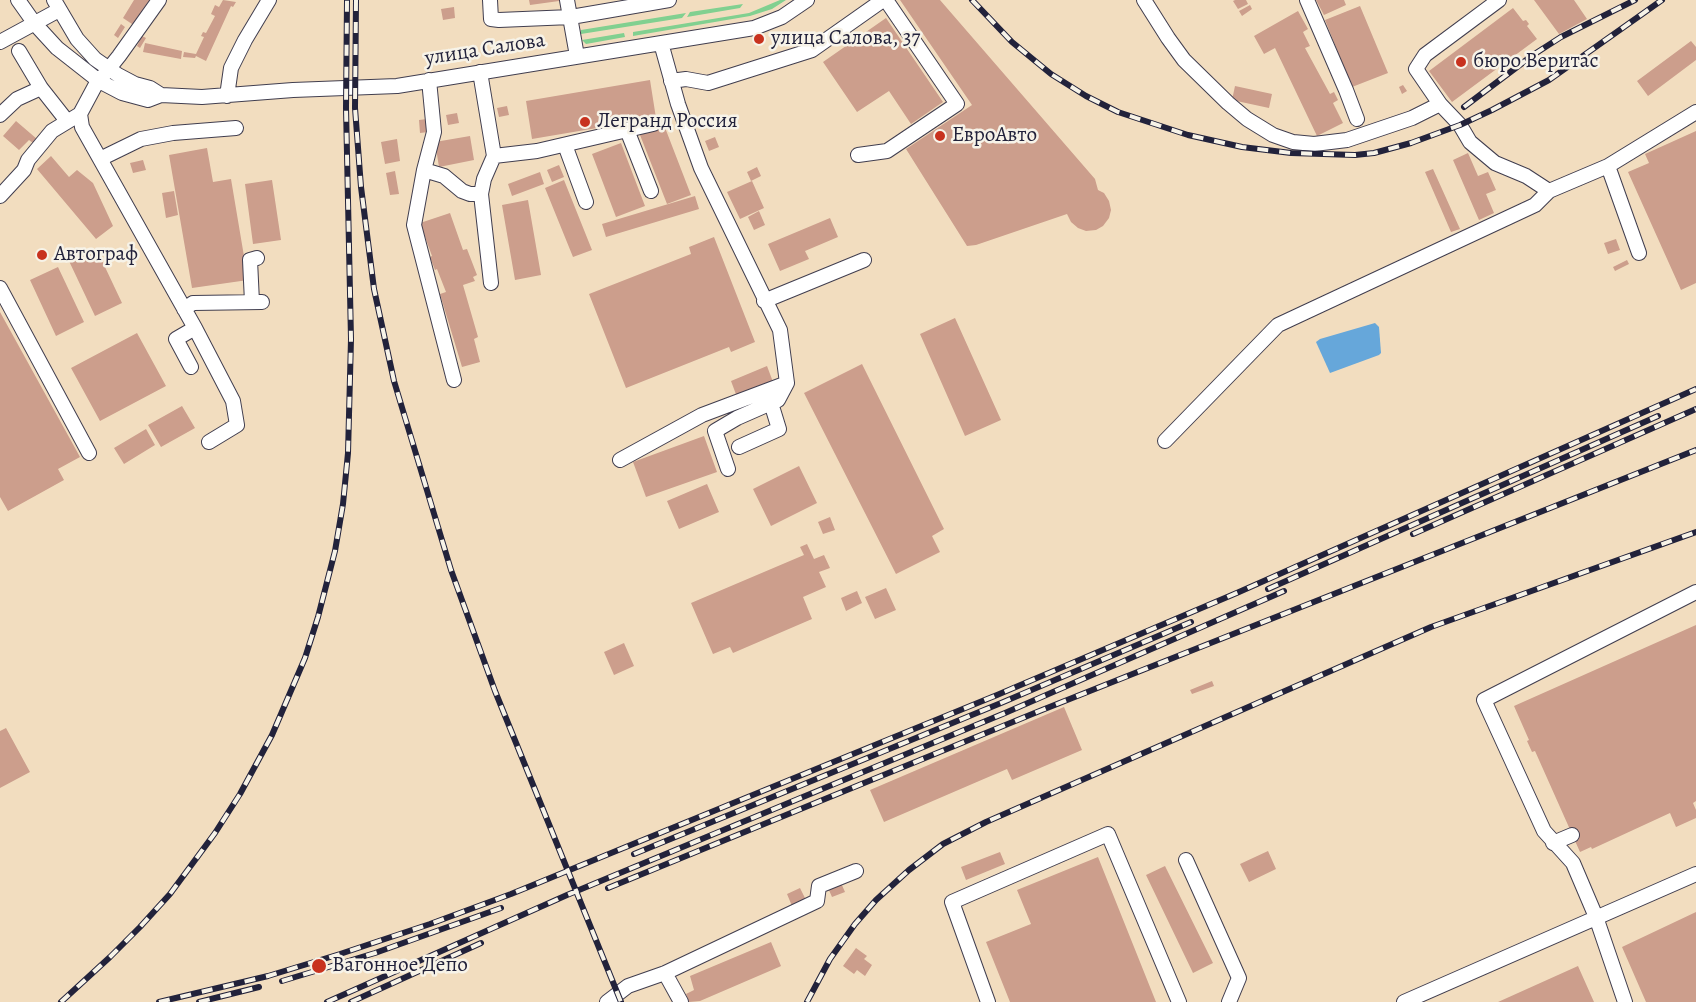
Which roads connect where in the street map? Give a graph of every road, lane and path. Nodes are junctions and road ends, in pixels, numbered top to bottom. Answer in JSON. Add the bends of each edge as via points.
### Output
{"nodes":[{"id":1,"x":18,"y":0,"type":"edge"},
{"id":2,"x":159,"y":0,"type":"edge"},
{"id":3,"x":270,"y":0,"type":"edge"},
{"id":4,"x":490,"y":0,"type":"edge"},
{"id":5,"x":567,"y":0,"type":"edge"},
{"id":6,"x":669,"y":0,"type":"edge"},
{"id":7,"x":807,"y":0,"type":"edge"},
{"id":8,"x":884,"y":0,"type":"edge"},
{"id":9,"x":1144,"y":0,"type":"edge"},
{"id":10,"x":1307,"y":0,"type":"edge"},
{"id":11,"x":1499,"y":0,"type":"edge"},
{"id":12,"x":57,"y":5,"type":"edge"},
{"id":13,"x":571,"y":17,"type":"junction"},
{"id":14,"x":35,"y":24,"type":"junction"},
{"id":15,"x":0,"y":42,"type":"edge"},
{"id":16,"x":661,"y":43,"type":"junction"},
{"id":17,"x":19,"y":51,"type":"dead end"},
{"id":18,"x":577,"y":57,"type":"junction"},
{"id":19,"x":109,"y":69,"type":"junction"},
{"id":20,"x":480,"y":72,"type":"junction"},
{"id":21,"x":429,"y":80,"type":"junction"},
{"id":22,"x":99,"y":81,"type":"junction"},
{"id":23,"x":671,"y":81,"type":"junction"},
{"id":24,"x":41,"y":88,"type":"junction"},
{"id":25,"x":161,"y":95,"type":"junction"},
{"id":26,"x":227,"y":96,"type":"junction"},
{"id":27,"x":1440,"y":104,"type":"junction"},
{"id":28,"x":1696,"y":112,"type":"edge"},
{"id":29,"x":80,"y":114,"type":"junction"},
{"id":30,"x":0,"y":115,"type":"edge"},
{"id":31,"x":1357,"y":118,"type":"dead end"},
{"id":32,"x":65,"y":123,"type":"junction"},
{"id":33,"x":653,"y":124,"type":"dead end"},
{"id":34,"x":236,"y":128,"type":"dead end"},
{"id":35,"x":627,"y":130,"type":"junction"},
{"id":36,"x":565,"y":145,"type":"junction"},
{"id":37,"x":858,"y":155,"type":"dead end"},
{"id":38,"x":494,"y":156,"type":"junction"},
{"id":39,"x":99,"y":159,"type":"junction"},
{"id":40,"x":1608,"y":166,"type":"junction"},
{"id":41,"x":424,"y":170,"type":"junction"},
{"id":42,"x":651,"y":191,"type":"dead end"},
{"id":43,"x":1550,"y":191,"type":"junction"},
{"id":44,"x":482,"y":194,"type":"junction"},
{"id":45,"x":0,"y":196,"type":"edge"},
{"id":46,"x":586,"y":202,"type":"dead end"},
{"id":47,"x":1639,"y":253,"type":"dead end"},
{"id":48,"x":257,"y":258,"type":"dead end"},
{"id":49,"x":864,"y":260,"type":"dead end"},
{"id":50,"x":490,"y":283,"type":"dead end"},
{"id":51,"x":0,"y":288,"type":"edge"},
{"id":52,"x":764,"y":301,"type":"junction"},
{"id":53,"x":184,"y":309,"type":"junction"},
{"id":54,"x":195,"y":328,"type":"junction"},
{"id":55,"x":191,"y":367,"type":"dead end"},
{"id":56,"x":454,"y":380,"type":"dead end"},
{"id":57,"x":787,"y":383,"type":"junction"},
{"id":58,"x":771,"y":403,"type":"junction"},
{"id":59,"x":1166,"y":441,"type":"dead end"},
{"id":60,"x":209,"y":442,"type":"dead end"},
{"id":61,"x":739,"y":447,"type":"dead end"},
{"id":62,"x":89,"y":453,"type":"dead end"},
{"id":63,"x":620,"y":460,"type":"dead end"},
{"id":64,"x":728,"y":469,"type":"dead end"},
{"id":65,"x":1696,"y":592,"type":"edge"},
{"id":66,"x":1572,"y":835,"type":"dead end"},
{"id":67,"x":1553,"y":843,"type":"junction"},
{"id":68,"x":1186,"y":860,"type":"dead end"},
{"id":69,"x":856,"y":871,"type":"dead end"},
{"id":70,"x":1696,"y":874,"type":"edge"},
{"id":71,"x":1596,"y":917,"type":"junction"},
{"id":72,"x":665,"y":973,"type":"junction"},
{"id":73,"x":607,"y":1002,"type":"edge"},
{"id":74,"x":681,"y":1002,"type":"edge"},
{"id":75,"x":988,"y":1002,"type":"edge"},
{"id":76,"x":1179,"y":1002,"type":"edge"},
{"id":77,"x":1229,"y":1002,"type":"edge"},
{"id":78,"x":1404,"y":1002,"type":"edge"},
{"id":79,"x":1625,"y":1002,"type":"edge"}],
"edges":[{"from":1,"to":14,"type":"street","name":"улица Салова"},
{"from":2,"to":19,"type":"street"},
{"from":3,"to":26,"type":"street","via":[[231,68]]},
{"from":4,"to":13,"type":"street","via":[[491,19]]},
{"from":5,"to":13,"type":"street"},
{"from":6,"to":13,"type":"street"},
{"from":7,"to":16,"type":"street","name":"улица Салова","via":[[762,26]]},
{"from":8,"to":23,"type":"street","via":[[812,50],[708,83]]},
{"from":8,"to":37,"type":"street","via":[[957,104],[887,151]]},
{"from":9,"to":27,"type":"street","via":[[1184,60],[1228,103],[1273,135],[1314,144],[1347,140]]},
{"from":10,"to":31,"type":"street"},
{"from":11,"to":27,"type":"street","via":[[1425,55],[1416,69]]},
{"from":12,"to":14,"type":"street"},
{"from":12,"to":19,"type":"street","name":"улица Салова","via":[[77,39]]},
{"from":13,"to":18,"type":"street"},
{"from":14,"to":15,"type":"street"},
{"from":14,"to":22,"type":"street","name":"улица Салова","via":[[68,58]]},
{"from":16,"to":18,"type":"street","name":"улица Салова"},
{"from":16,"to":23,"type":"street"},
{"from":17,"to":24,"type":"street"},
{"from":18,"to":20,"type":"street","name":"улица Салова"},
{"from":19,"to":22,"type":"street"},
{"from":19,"to":25,"type":"street","name":"улица Салова"},
{"from":20,"to":21,"type":"street","name":"улица Салова"},
{"from":20,"to":38,"type":"street"},
{"from":21,"to":26,"type":"street","name":"улица Салова","via":[[396,86]]},
{"from":21,"to":41,"type":"street","via":[[434,132]]},
{"from":22,"to":25,"type":"street","name":"улица Салова","via":[[148,100]]},
{"from":22,"to":29,"type":"street"},
{"from":23,"to":52,"type":"street","via":[[701,168]]},
{"from":24,"to":30,"type":"street","via":[[17,99]]},
{"from":24,"to":32,"type":"street"},
{"from":25,"to":26,"type":"street","name":"улица Салова"},
{"from":27,"to":43,"type":"street","via":[[1481,153]]},
{"from":28,"to":40,"type":"street"},
{"from":29,"to":32,"type":"street"},
{"from":29,"to":39,"type":"street","via":[[82,127]]},
{"from":32,"to":45,"type":"street","via":[[34,167],[24,170]]},
{"from":33,"to":35,"type":"street"},
{"from":34,"to":39,"type":"street","via":[[141,139]]},
{"from":35,"to":36,"type":"street"},
{"from":35,"to":42,"type":"street"},
{"from":36,"to":38,"type":"street"},
{"from":36,"to":46,"type":"street"},
{"from":38,"to":44,"type":"street"},
{"from":39,"to":53,"type":"street"},
{"from":40,"to":43,"type":"street"},
{"from":40,"to":47,"type":"street"},
{"from":41,"to":44,"type":"street","via":[[444,176],[462,191]]},
{"from":41,"to":56,"type":"street","via":[[414,225]]},
{"from":43,"to":59,"type":"street","via":[[1535,205],[1278,325]]},
{"from":44,"to":50,"type":"street"},
{"from":48,"to":53,"type":"street","via":[[250,260],[257,302],[193,303]]},
{"from":49,"to":52,"type":"street"},
{"from":51,"to":62,"type":"street"},
{"from":52,"to":57,"type":"street","via":[[780,330]]},
{"from":53,"to":54,"type":"street"},
{"from":54,"to":55,"type":"street","via":[[176,339]]},
{"from":54,"to":60,"type":"street","via":[[233,401],[237,425]]},
{"from":57,"to":58,"type":"street","via":[[778,400]]},
{"from":57,"to":63,"type":"street","via":[[702,415]]},
{"from":58,"to":61,"type":"street","via":[[779,429]]},
{"from":58,"to":64,"type":"street","via":[[715,430]]},
{"from":65,"to":67,"type":"street","via":[[1484,700]]},
{"from":66,"to":67,"type":"street"},
{"from":67,"to":71,"type":"street","via":[[1573,863]]},
{"from":68,"to":77,"type":"street","via":[[1239,978]]},
{"from":69,"to":72,"type":"street","via":[[819,886],[817,901]]},
{"from":70,"to":71,"type":"street"},
{"from":71,"to":78,"type":"street"},
{"from":71,"to":79,"type":"street"},
{"from":72,"to":73,"type":"street","via":[[628,987]]},
{"from":72,"to":74,"type":"street"},
{"from":75,"to":76,"type":"street","via":[[951,902],[1108,834]]}]}
